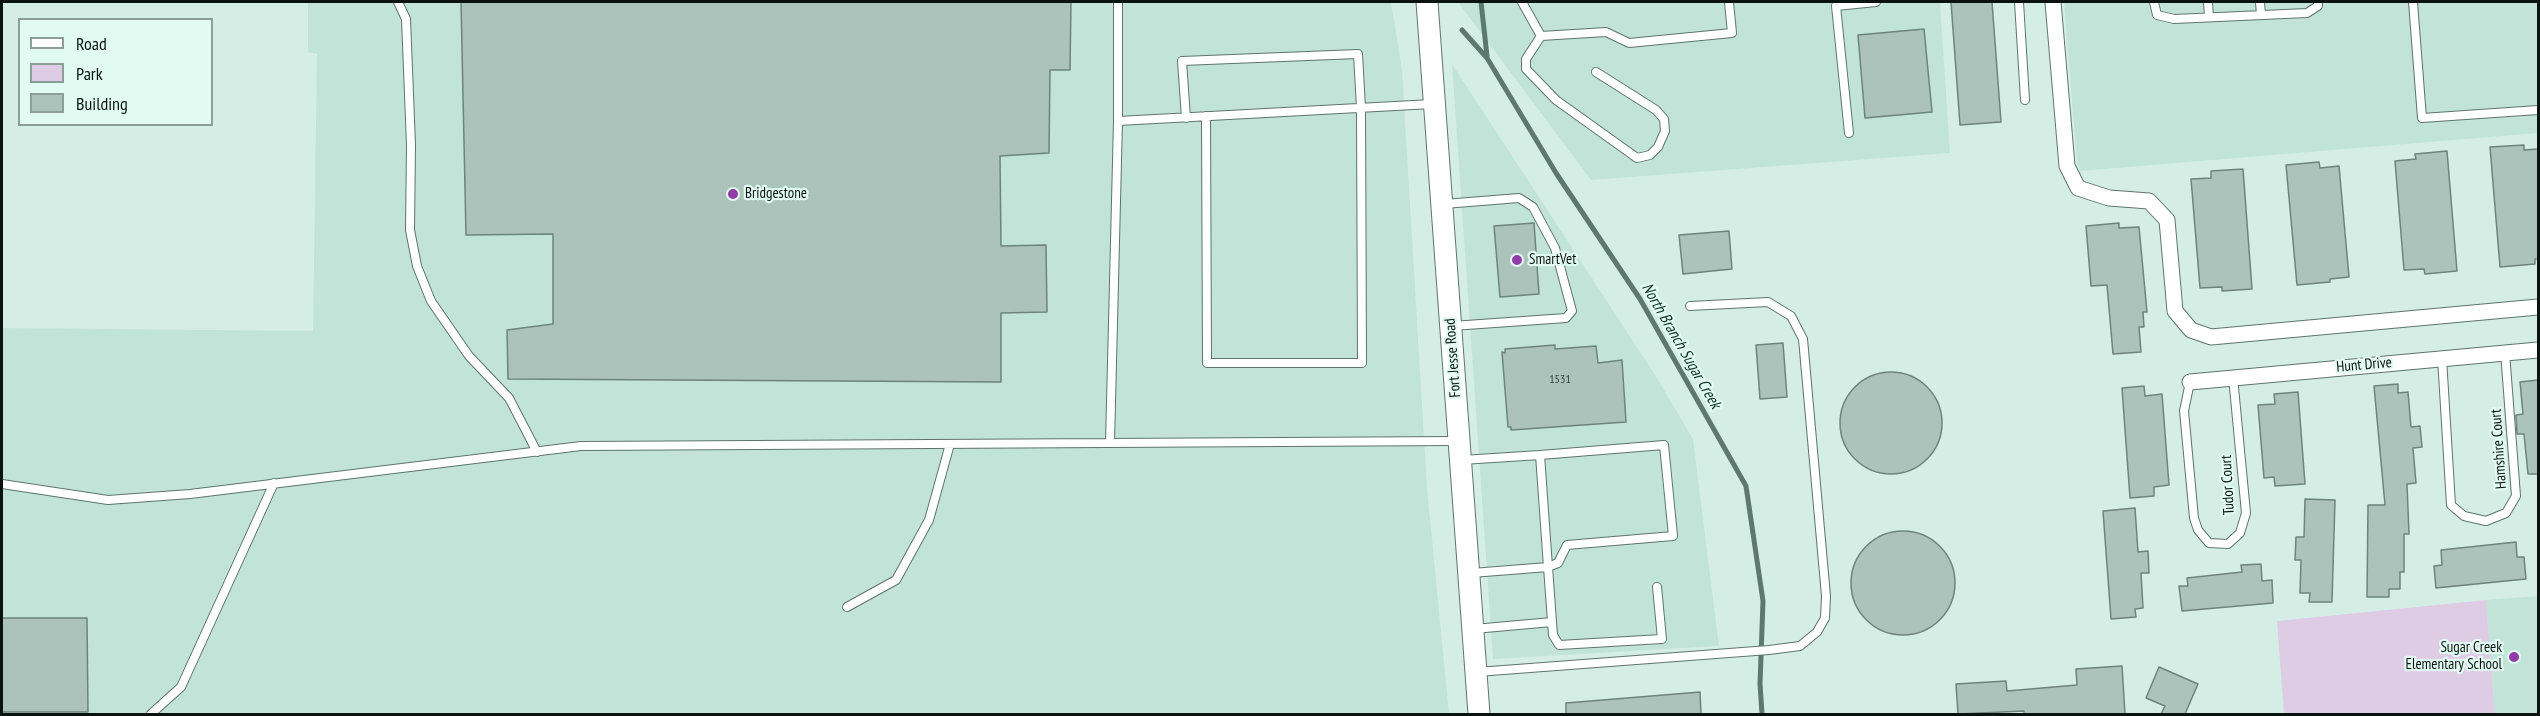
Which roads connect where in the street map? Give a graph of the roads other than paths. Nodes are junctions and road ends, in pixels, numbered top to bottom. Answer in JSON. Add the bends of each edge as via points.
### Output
{"nodes":[{"id":1,"x":398,"y":2,"type":"edge"},
{"id":2,"x":1118,"y":2,"type":"edge"},
{"id":3,"x":1426,"y":2,"type":"edge"},
{"id":4,"x":1522,"y":2,"type":"edge"},
{"id":5,"x":1729,"y":2,"type":"edge"},
{"id":6,"x":1876,"y":2,"type":"edge"},
{"id":7,"x":2019,"y":2,"type":"edge"},
{"id":8,"x":2053,"y":2,"type":"edge"},
{"id":9,"x":2154,"y":2,"type":"edge"},
{"id":10,"x":2208,"y":2,"type":"edge"},
{"id":11,"x":2260,"y":2,"type":"edge"},
{"id":12,"x":2318,"y":2,"type":"edge"},
{"id":13,"x":2413,"y":2,"type":"edge"},
{"id":14,"x":2260,"y":15,"type":"junction"},
{"id":15,"x":2209,"y":17,"type":"junction"},
{"id":16,"x":1541,"y":36,"type":"junction"},
{"id":17,"x":1596,"y":72,"type":"dead end"},
{"id":18,"x":2025,"y":100,"type":"dead end"},
{"id":19,"x":1434,"y":104,"type":"junction"},
{"id":20,"x":1361,"y":108,"type":"junction"},
{"id":21,"x":2538,"y":110,"type":"edge"},
{"id":22,"x":1206,"y":116,"type":"junction"},
{"id":23,"x":1186,"y":118,"type":"junction"},
{"id":24,"x":1118,"y":121,"type":"junction"},
{"id":25,"x":1849,"y":133,"type":"dead end"},
{"id":26,"x":1441,"y":204,"type":"junction"},
{"id":27,"x":1690,"y":306,"type":"dead end"},
{"id":28,"x":2538,"y":307,"type":"edge"},
{"id":29,"x":1450,"y":326,"type":"junction"},
{"id":30,"x":2538,"y":350,"type":"edge"},
{"id":31,"x":2505,"y":352,"type":"junction"},
{"id":32,"x":2442,"y":358,"type":"junction"},
{"id":33,"x":2233,"y":377,"type":"junction"},
{"id":34,"x":2190,"y":382,"type":"joint"},
{"id":35,"x":1110,"y":443,"type":"junction"},
{"id":36,"x":950,"y":444,"type":"junction"},
{"id":37,"x":1460,"y":451,"type":"junction"},
{"id":38,"x":537,"y":452,"type":"junction"},
{"id":39,"x":1540,"y":455,"type":"junction"},
{"id":40,"x":274,"y":483,"type":"junction"},
{"id":41,"x":2,"y":484,"type":"edge"},
{"id":42,"x":1548,"y":567,"type":"junction"},
{"id":43,"x":1469,"y":574,"type":"junction"},
{"id":44,"x":1657,"y":587,"type":"dead end"},
{"id":45,"x":847,"y":607,"type":"dead end"},
{"id":46,"x":1552,"y":622,"type":"junction"},
{"id":47,"x":1473,"y":630,"type":"junction"},
{"id":48,"x":1476,"y":672,"type":"junction"},
{"id":49,"x":151,"y":714,"type":"edge"},
{"id":50,"x":1478,"y":714,"type":"edge"}],
"edges":[{"from":1,"to":38,"type":"lane","via":[[406,19],[410,230],[417,266],[431,301],[469,356],[509,398]]},
{"from":2,"to":24,"type":"lane"},
{"from":3,"to":19,"type":"main road","name":"Fort Jesse Road"},
{"from":4,"to":16,"type":"lane"},
{"from":5,"to":16,"type":"lane","via":[[1732,33],[1629,43],[1606,32]]},
{"from":6,"to":25,"type":"lane","via":[[1836,6]]},
{"from":7,"to":18,"type":"lane"},
{"from":8,"to":28,"type":"street","via":[[2067,166],[2078,188],[2109,198],[2150,201],[2167,220],[2175,311],[2192,330],[2211,337]]},
{"from":9,"to":15,"type":"lane","via":[[2161,18]]},
{"from":10,"to":15,"type":"lane"},
{"from":11,"to":14,"type":"lane"},
{"from":12,"to":14,"type":"lane","via":[[2307,13]]},
{"from":13,"to":21,"type":"lane","via":[[2422,118]]},
{"from":14,"to":15,"type":"lane"},
{"from":16,"to":17,"type":"lane","via":[[1526,58],[1526,69],[1556,100],[1637,158],[1650,155],[1665,130],[1664,119]]},
{"from":19,"to":20,"type":"lane"},
{"from":19,"to":26,"type":"main road","name":"Fort Jesse Road"},
{"from":20,"to":22,"type":"lane"},
{"from":20,"to":22,"type":"lane","via":[[1362,363],[1207,363]]},
{"from":20,"to":23,"type":"lane","via":[[1358,54],[1182,61]]},
{"from":22,"to":23,"type":"lane"},
{"from":23,"to":24,"type":"lane"},
{"from":24,"to":35,"type":"lane"},
{"from":26,"to":29,"type":"main road","name":"Fort Jesse Road"},
{"from":26,"to":29,"type":"lane","via":[[1519,198],[1533,207],[1555,248],[1572,311],[1566,318]]},
{"from":27,"to":48,"type":"lane","via":[[1768,302],[1791,316],[1803,339],[1826,596],[1825,618],[1817,632],[1800,646],[1769,650]]},
{"from":29,"to":37,"type":"main road","name":"Fort Jesse Road"},
{"from":30,"to":31,"type":"street","name":"Hunt Drive"},
{"from":31,"to":32,"type":"street","name":"Hunt Drive"},
{"from":31,"to":32,"type":"lane","name":"Hamshire Court","via":[[2516,496],[2506,513],[2486,521],[2464,516],[2451,505]]},
{"from":32,"to":33,"type":"street","name":"Hunt Drive"},
{"from":33,"to":34,"type":"street","name":"Hunt Drive"},
{"from":33,"to":34,"type":"lane","name":"Tudor Court","via":[[2246,513],[2240,533],[2228,544],[2209,543],[2194,518],[2184,411]]},
{"from":35,"to":36,"type":"lane"},
{"from":35,"to":37,"type":"lane"},
{"from":36,"to":38,"type":"lane","via":[[581,446]]},
{"from":36,"to":45,"type":"lane","via":[[929,520],[896,580]]},
{"from":37,"to":39,"type":"lane"},
{"from":37,"to":43,"type":"main road","name":"Fort Jesse Road"},
{"from":38,"to":40,"type":"lane"},
{"from":39,"to":42,"type":"lane"},
{"from":39,"to":42,"type":"lane","via":[[1664,445],[1673,536],[1567,545],[1558,562]]},
{"from":40,"to":41,"type":"lane","via":[[108,500]]},
{"from":40,"to":49,"type":"lane","via":[[181,687]]},
{"from":42,"to":43,"type":"lane"},
{"from":42,"to":46,"type":"lane"},
{"from":43,"to":47,"type":"main road","name":"Fort Jesse Road"},
{"from":44,"to":46,"type":"lane","via":[[1662,639],[1559,645]]},
{"from":46,"to":47,"type":"lane"},
{"from":47,"to":48,"type":"main road","name":"Fort Jesse Road"},
{"from":48,"to":50,"type":"main road","name":"Fort Jesse Road"}]}
